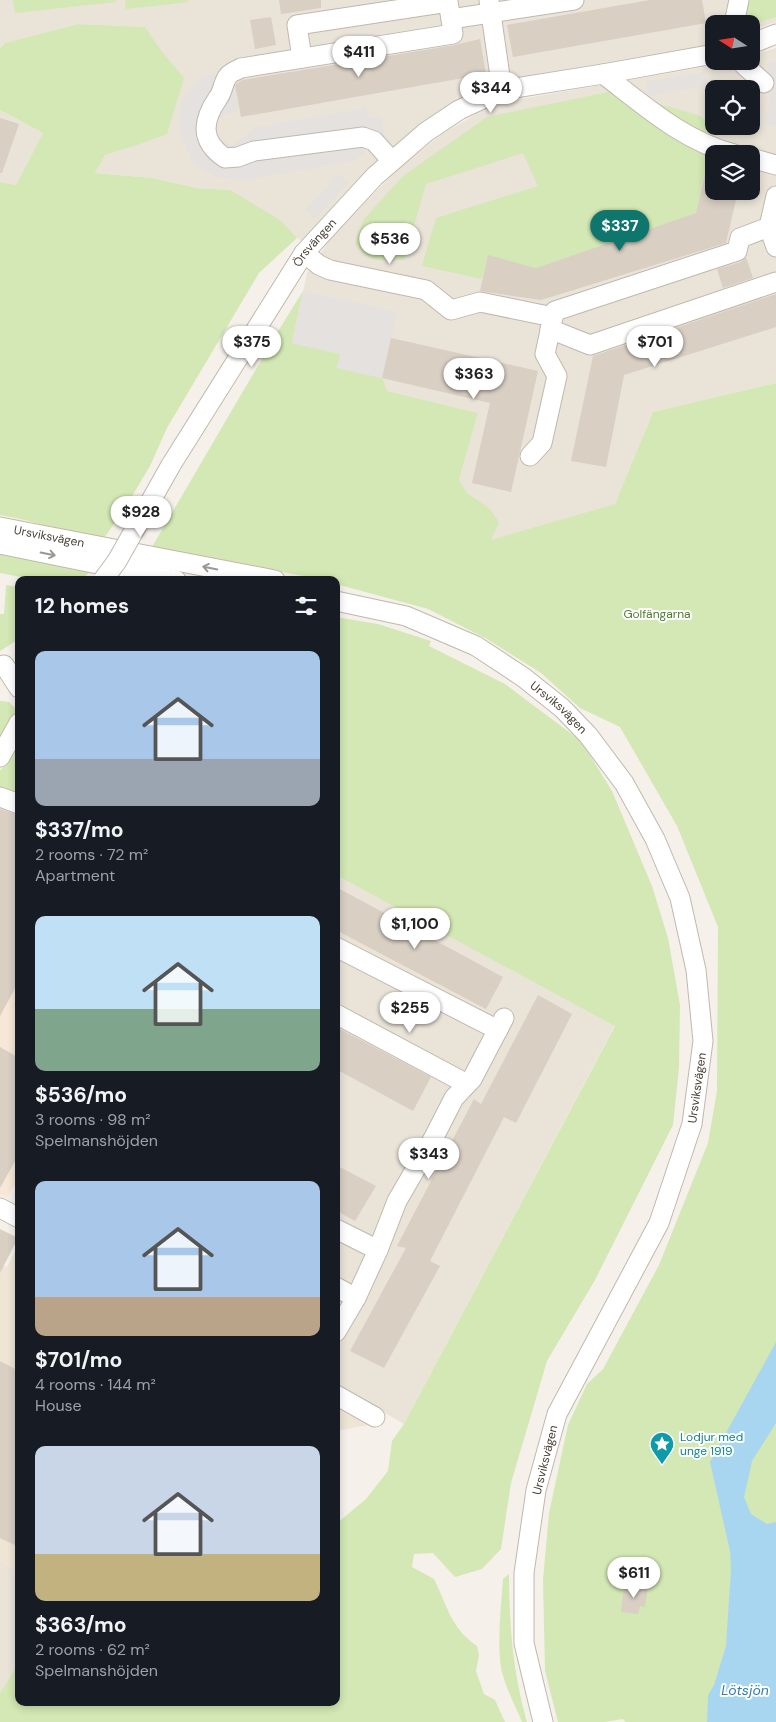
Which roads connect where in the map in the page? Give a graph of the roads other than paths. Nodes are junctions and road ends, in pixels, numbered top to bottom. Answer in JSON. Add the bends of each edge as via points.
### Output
{"nodes":[{"id":1,"x":574,"y":0,"type":"edge"},
{"id":2,"x":740,"y":0,"type":"edge"},
{"id":3,"x":529,"y":4,"type":"edge"},
{"id":4,"x":490,"y":7,"type":"edge"},
{"id":5,"x":736,"y":15,"type":"edge"},
{"id":6,"x":451,"y":19,"type":"junction"},
{"id":7,"x":776,"y":34,"type":"edge"},
{"id":8,"x":760,"y":40,"type":"edge"},
{"id":9,"x":705,"y":56,"type":"edge"},
{"id":10,"x":302,"y":58,"type":"junction"},
{"id":11,"x":749,"y":70,"type":"edge"},
{"id":12,"x":603,"y":74,"type":"junction"},
{"id":13,"x":764,"y":83,"type":"dead end"},
{"id":14,"x":502,"y":90,"type":"junction"},
{"id":15,"x":706,"y":145,"type":"edge"},
{"id":16,"x":392,"y":161,"type":"junction"},
{"id":17,"x":760,"y":161,"type":"edge"},
{"id":18,"x":776,"y":165,"type":"edge"},
{"id":19,"x":776,"y":196,"type":"edge"},
{"id":20,"x":769,"y":227,"type":"junction"},
{"id":21,"x":776,"y":247,"type":"edge"},
{"id":22,"x":304,"y":253,"type":"junction"},
{"id":23,"x":776,"y":282,"type":"edge"},
{"id":24,"x":552,"y":323,"type":"junction"},
{"id":25,"x":530,"y":456,"type":"dead end"},
{"id":26,"x":0,"y":527,"type":"edge"},
{"id":27,"x":0,"y":544,"type":"edge"},
{"id":28,"x":106,"y":576,"type":"edge"},
{"id":29,"x":156,"y":576,"type":"edge"},
{"id":30,"x":254,"y":576,"type":"edge"},
{"id":31,"x":340,"y":602,"type":"edge"},
{"id":32,"x":15,"y":730,"type":"edge"},
{"id":33,"x":0,"y":757,"type":"edge"},
{"id":34,"x":0,"y":797,"type":"edge"},
{"id":35,"x":15,"y":803,"type":"edge"},
{"id":36,"x":340,"y":949,"type":"edge"},
{"id":37,"x":340,"y":1016,"type":"edge"},
{"id":38,"x":467,"y":1084,"type":"junction"},
{"id":39,"x":0,"y":1208,"type":"edge"},
{"id":40,"x":15,"y":1216,"type":"edge"},
{"id":41,"x":340,"y":1230,"type":"edge"},
{"id":42,"x":378,"y":1250,"type":"junction"},
{"id":43,"x":346,"y":1293,"type":"edge"},
{"id":44,"x":340,"y":1316,"type":"edge"},
{"id":45,"x":340,"y":1397,"type":"edge"},
{"id":46,"x":375,"y":1417,"type":"dead end"},
{"id":47,"x":543,"y":1722,"type":"edge"}],
"edges":[{"from":1,"to":3,"type":"street"},
{"from":2,"to":5,"type":"street"},
{"from":3,"to":4,"type":"street"},
{"from":4,"to":6,"type":"street"},
{"from":4,"to":14,"type":"street"},
{"from":6,"to":10,"type":"street","via":[[453,34]]},
{"from":6,"to":10,"type":"street","via":[[448,2],[297,25]]},
{"from":7,"to":8,"type":"street"},
{"from":9,"to":12,"type":"street","name":"Örsvängen"},
{"from":10,"to":16,"type":"street","via":[[241,68],[228,76],[211,107],[206,124],[209,144],[225,158],[254,151],[363,137],[374,141]]},
{"from":11,"to":13,"type":"street"},
{"from":12,"to":14,"type":"street","name":"Örsvängen"},
{"from":12,"to":15,"type":"street","via":[[681,132]]},
{"from":14,"to":16,"type":"street","name":"Örsvängen","via":[[459,110]]},
{"from":16,"to":22,"type":"street","name":"Örsvängen","via":[[374,176]]},
{"from":17,"to":18,"type":"street"},
{"from":19,"to":20,"type":"street"},
{"from":20,"to":21,"type":"street"},
{"from":20,"to":24,"type":"street","via":[[740,238],[737,251],[555,310]]},
{"from":22,"to":24,"type":"street","via":[[330,270],[426,290],[451,310],[480,302]]},
{"from":22,"to":28,"type":"street","name":"Örsvängen","bridge":true},
{"from":23,"to":24,"type":"street","via":[[590,346]]},
{"from":24,"to":25,"type":"street","via":[[545,354],[557,376],[542,443]]},
{"from":30,"to":26,"type":"street","name":"Ursviksvägen","one_way":true},
{"from":27,"to":29,"type":"street","name":"Ursviksvägen","one_way":true},
{"from":31,"to":47,"type":"street","name":"Ursviksvägen","via":[[406,616],[476,646],[523,677],[588,735],[624,783],[655,839],[680,898],[696,970],[703,1041],[692,1124],[658,1223],[557,1414],[536,1490],[524,1573],[524,1643]]},
{"from":32,"to":33,"type":"street"},
{"from":34,"to":35,"type":"street"},
{"from":36,"to":38,"type":"street","via":[[501,1024]]},
{"from":37,"to":38,"type":"street"},
{"from":38,"to":42,"type":"street","via":[[454,1098],[397,1201]]},
{"from":39,"to":40,"type":"street"},
{"from":41,"to":42,"type":"street"},
{"from":42,"to":43,"type":"street"},
{"from":43,"to":44,"type":"street"},
{"from":45,"to":46,"type":"street"}]}
